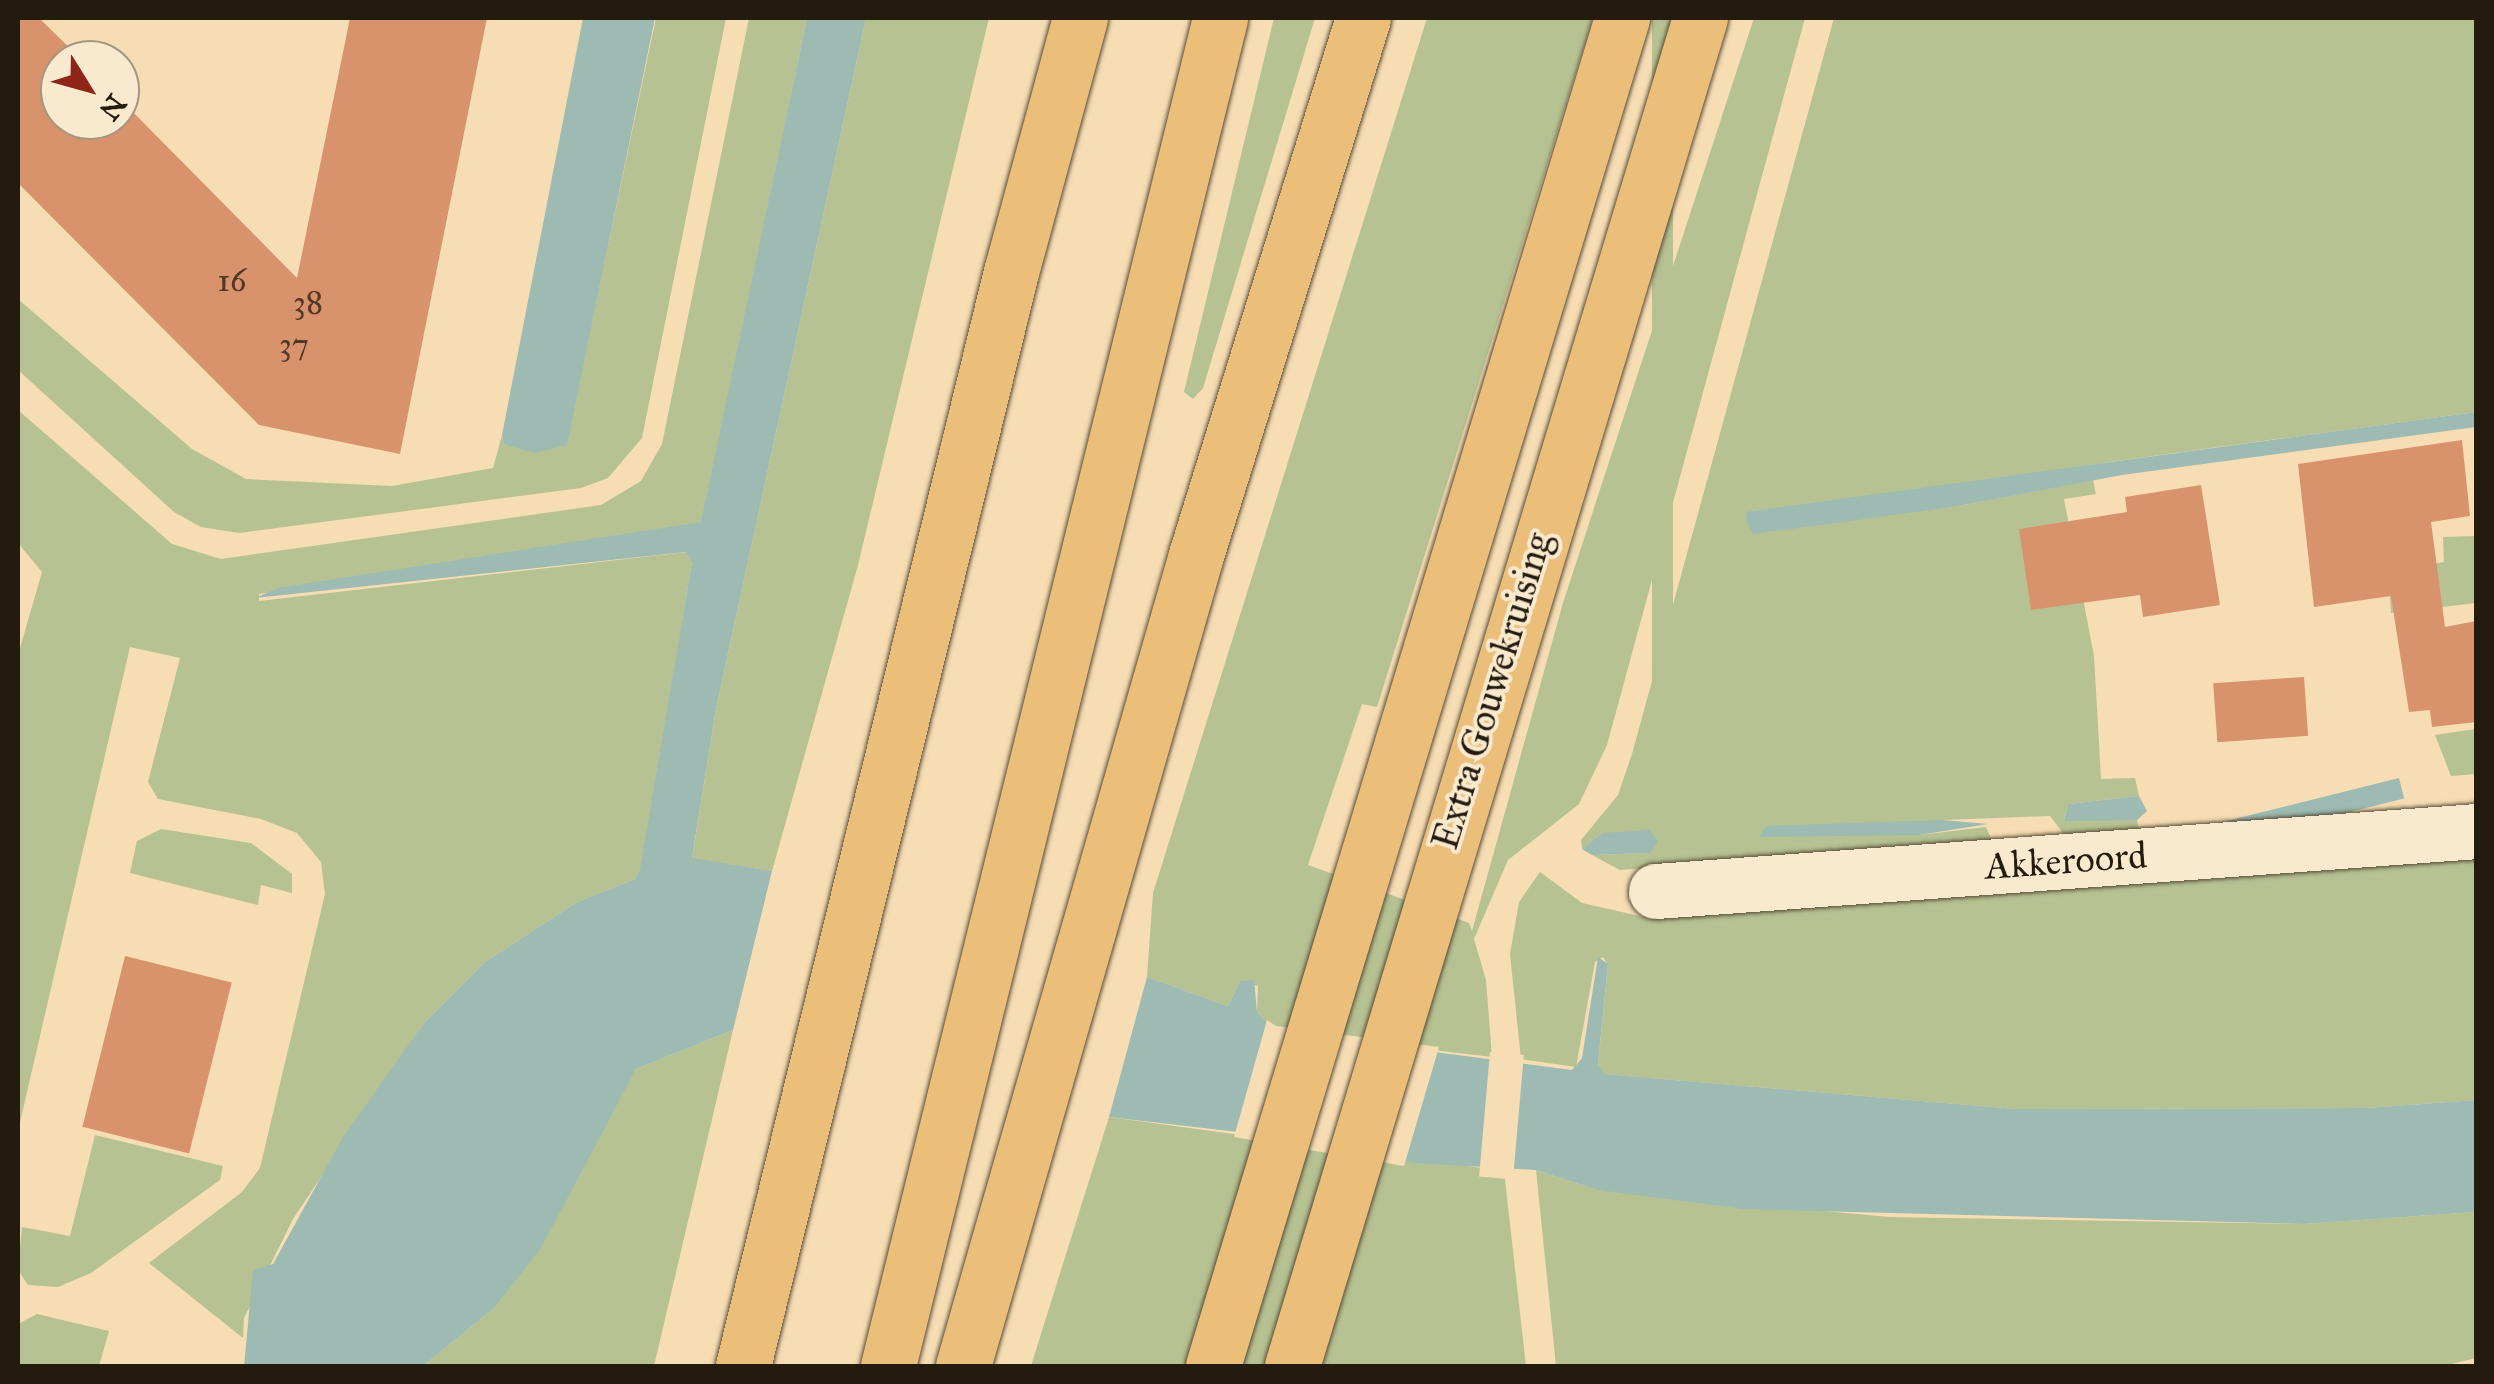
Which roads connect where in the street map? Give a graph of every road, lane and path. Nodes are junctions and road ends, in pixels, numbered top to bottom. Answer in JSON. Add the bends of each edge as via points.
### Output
{"nodes":[{"id":1,"x":1061,"y":18,"type":"edge"},
{"id":2,"x":1080,"y":18,"type":"edge"},
{"id":3,"x":1220,"y":18,"type":"edge"},
{"id":4,"x":1363,"y":18,"type":"edge"},
{"id":5,"x":1622,"y":18,"type":"edge"},
{"id":6,"x":1700,"y":18,"type":"edge"},
{"id":7,"x":1011,"y":272,"type":"junction"},
{"id":8,"x":2476,"y":831,"type":"edge"},
{"id":9,"x":1656,"y":890,"type":"dead end"},
{"id":10,"x":743,"y":1366,"type":"edge"},
{"id":11,"x":888,"y":1366,"type":"edge"},
{"id":12,"x":963,"y":1366,"type":"edge"},
{"id":13,"x":1213,"y":1366,"type":"edge"},
{"id":14,"x":1292,"y":1366,"type":"edge"}],
"edges":[{"from":1,"to":7,"type":"main road"},
{"from":2,"to":7,"type":"main road"},
{"from":3,"to":11,"type":"main road"},
{"from":4,"to":12,"type":"main road","via":[[1196,555]]},
{"from":5,"to":13,"type":"main road","name":"Extra Gouwekruising"},
{"from":6,"to":14,"type":"main road","name":"Extra Gouwekruising","via":[[1476,740]]},
{"from":7,"to":10,"type":"main road"},
{"from":8,"to":9,"type":"street","name":"Akkeroord"}]}
